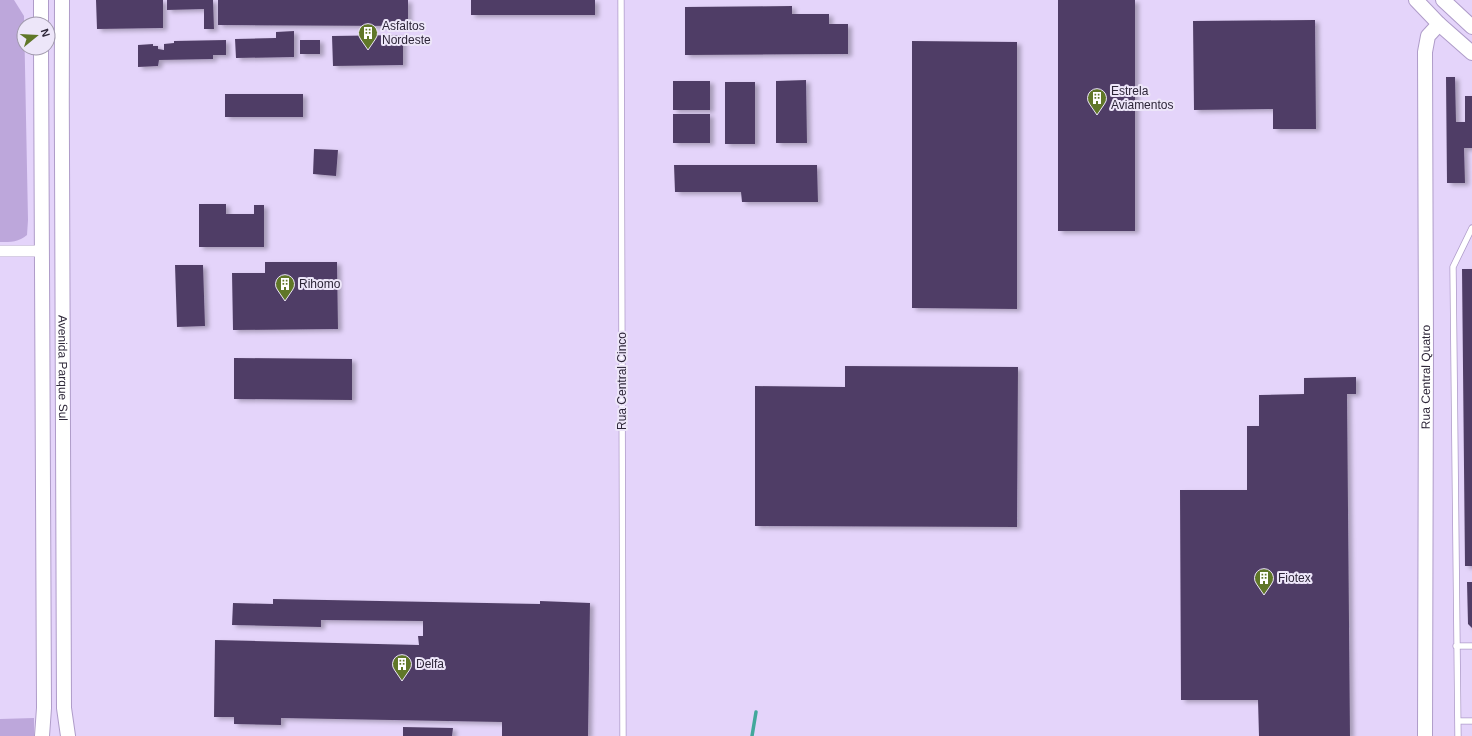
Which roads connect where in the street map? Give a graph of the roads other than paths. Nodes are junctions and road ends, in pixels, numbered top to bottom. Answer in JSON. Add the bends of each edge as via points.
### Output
{"nodes":[{"id":1,"x":41,"y":0,"type":"edge"},
{"id":2,"x":62,"y":0,"type":"edge"},
{"id":3,"x":621,"y":0,"type":"edge"},
{"id":4,"x":1416,"y":0,"type":"edge"},
{"id":5,"x":1443,"y":0,"type":"edge"},
{"id":6,"x":41,"y":16,"type":"edge"},
{"id":7,"x":1439,"y":24,"type":"junction"},
{"id":8,"x":1472,"y":27,"type":"edge"},
{"id":9,"x":1472,"y":53,"type":"edge"},
{"id":10,"x":41,"y":56,"type":"edge"},
{"id":11,"x":1472,"y":228,"type":"edge"},
{"id":12,"x":0,"y":251,"type":"edge"},
{"id":13,"x":41,"y":251,"type":"junction"},
{"id":14,"x":1456,"y":646,"type":"junction"},
{"id":15,"x":1472,"y":646,"type":"edge"},
{"id":16,"x":1458,"y":721,"type":"junction"},
{"id":17,"x":1472,"y":721,"type":"edge"},
{"id":18,"x":42,"y":736,"type":"edge"},
{"id":19,"x":68,"y":736,"type":"edge"},
{"id":20,"x":623,"y":736,"type":"edge"},
{"id":21,"x":1425,"y":736,"type":"edge"},
{"id":22,"x":1458,"y":736,"type":"edge"}],
"edges":[{"from":1,"to":6,"type":"street"},
{"from":2,"to":19,"type":"street","name":"Avenida Parque Sul","via":[[64,700]]},
{"from":3,"to":20,"type":"lane","name":"Rua Central Cinco"},
{"from":4,"to":7,"type":"street"},
{"from":5,"to":8,"type":"street"},
{"from":7,"to":9,"type":"street"},
{"from":7,"to":21,"type":"street","name":"Rua Central Quatro","via":[[1428,36],[1425,52]]},
{"from":10,"to":13,"type":"street","name":"Avenida Parque Sul"},
{"from":11,"to":14,"type":"lane","via":[[1453,267]]},
{"from":12,"to":13,"type":"street"},
{"from":13,"to":18,"type":"street","name":"Avenida Parque Sul","via":[[44,708]]},
{"from":14,"to":15,"type":"lane"},
{"from":14,"to":16,"type":"lane"},
{"from":16,"to":17,"type":"lane"},
{"from":16,"to":22,"type":"lane"}]}
